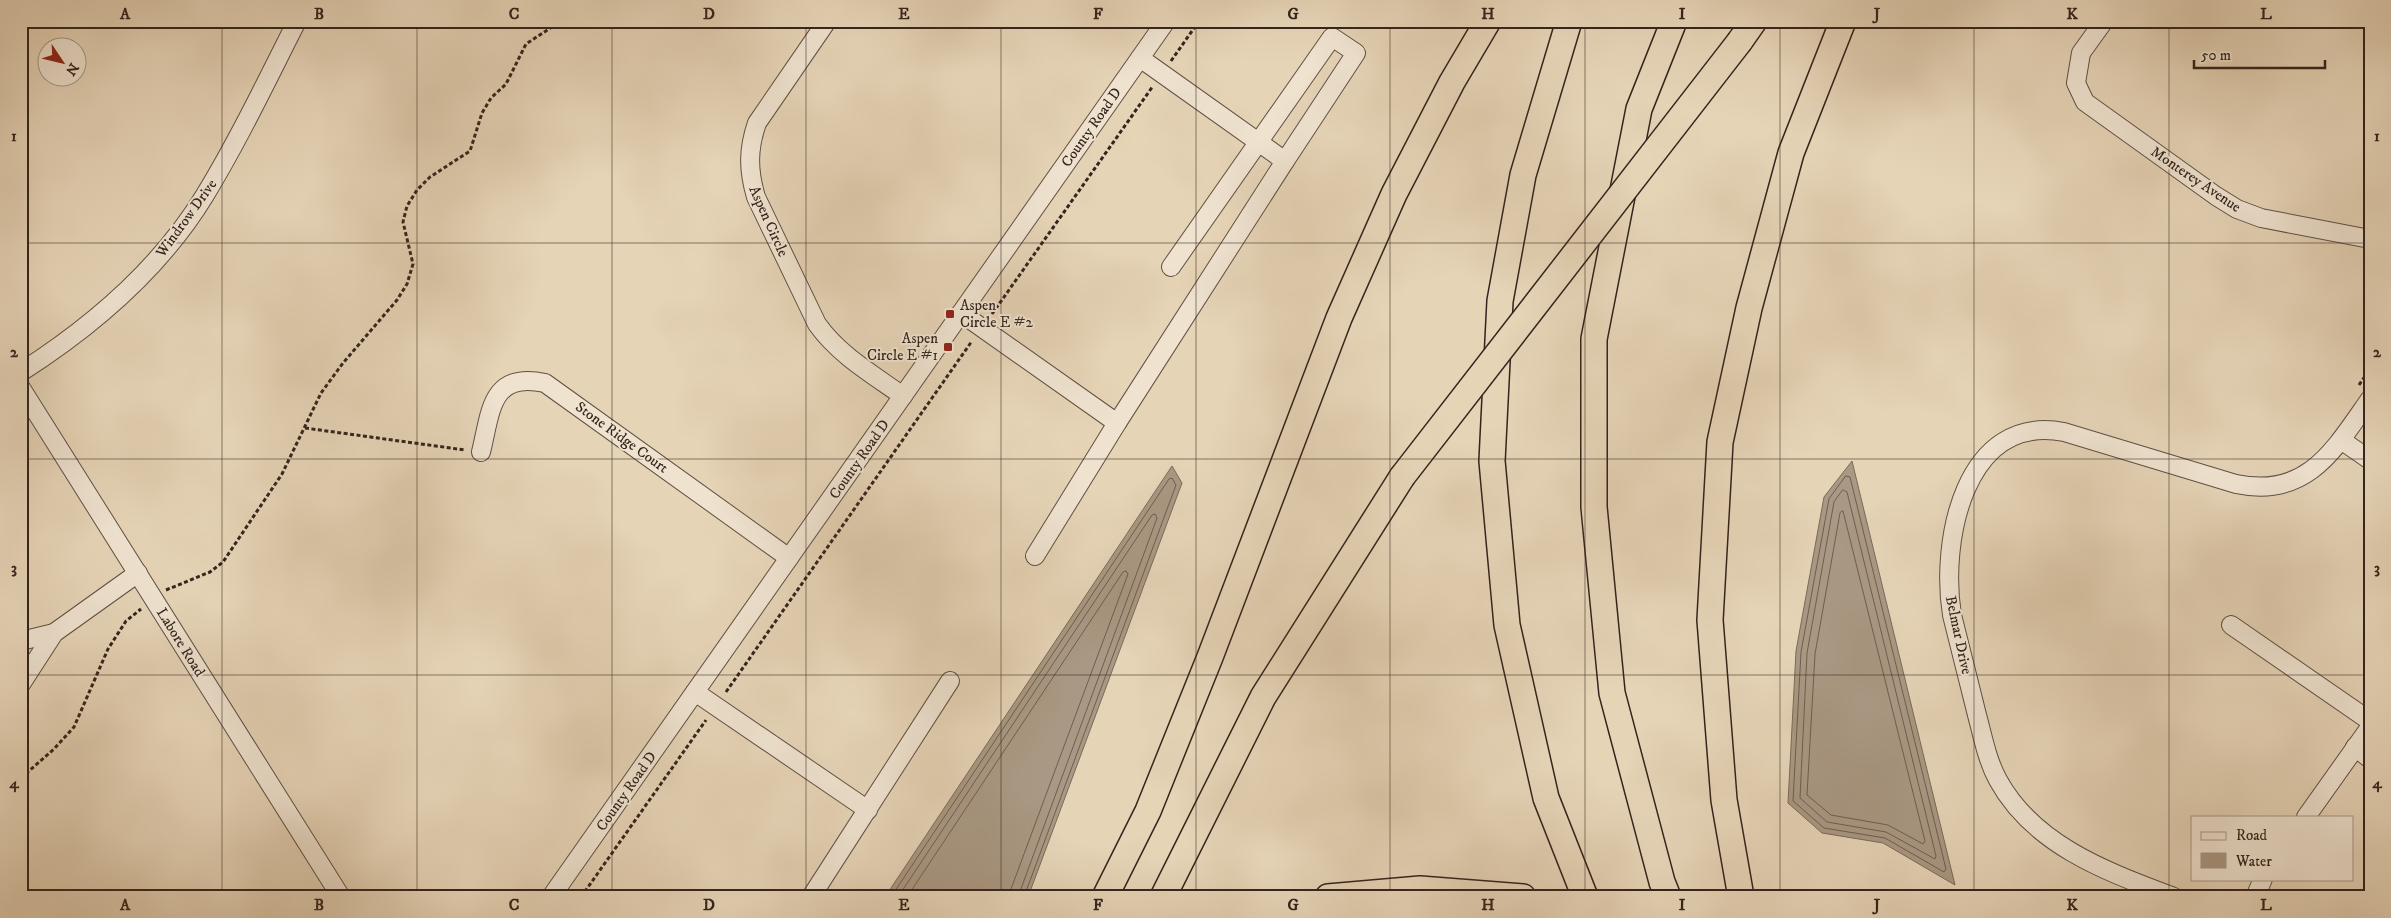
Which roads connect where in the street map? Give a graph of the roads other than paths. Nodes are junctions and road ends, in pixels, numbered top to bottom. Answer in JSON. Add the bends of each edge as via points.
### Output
{"nodes":[{"id":1,"x":297,"y":21,"type":"edge"},
{"id":2,"x":827,"y":21,"type":"edge"},
{"id":3,"x":1166,"y":21,"type":"edge"},
{"id":4,"x":1488,"y":21,"type":"edge"},
{"id":5,"x":1569,"y":21,"type":"edge"},
{"id":6,"x":1674,"y":21,"type":"edge"},
{"id":7,"x":1842,"y":21,"type":"edge"},
{"id":8,"x":2104,"y":21,"type":"edge"},
{"id":9,"x":1747,"y":31,"type":"edge"},
{"id":10,"x":1140,"y":58,"type":"junction"},
{"id":11,"x":1260,"y":143,"type":"junction"},
{"id":12,"x":1285,"y":161,"type":"junction"},
{"id":13,"x":2370,"y":239,"type":"edge"},
{"id":14,"x":1172,"y":267,"type":"dead end"},
{"id":15,"x":961,"y":313,"type":"junction"},
{"id":16,"x":21,"y":372,"type":"edge"},
{"id":17,"x":21,"y":388,"type":"edge"},
{"id":18,"x":903,"y":396,"type":"junction"},
{"id":19,"x":2370,"y":399,"type":"edge"},
{"id":20,"x":1117,"y":423,"type":"junction"},
{"id":21,"x":2341,"y":440,"type":"junction"},
{"id":22,"x":481,"y":452,"type":"road end"},
{"id":23,"x":2370,"y":460,"type":"edge"},
{"id":24,"x":1035,"y":556,"type":"dead end"},
{"id":25,"x":789,"y":558,"type":"junction"},
{"id":26,"x":138,"y":573,"type":"junction"},
{"id":27,"x":2230,"y":625,"type":"dead end"},
{"id":28,"x":54,"y":633,"type":"junction"},
{"id":29,"x":21,"y":640,"type":"edge"},
{"id":30,"x":950,"y":681,"type":"dead end"},
{"id":31,"x":21,"y":684,"type":"edge"},
{"id":32,"x":695,"y":692,"type":"junction"},
{"id":33,"x":2370,"y":721,"type":"edge"},
{"id":34,"x":2370,"y":726,"type":"edge"},
{"id":35,"x":2356,"y":747,"type":"junction"},
{"id":36,"x":2370,"y":759,"type":"edge"},
{"id":37,"x":868,"y":810,"type":"junction"},
{"id":38,"x":2307,"y":816,"type":"edge"},
{"id":39,"x":2264,"y":880,"type":"edge"},
{"id":40,"x":1512,"y":895,"type":"edge"},
{"id":41,"x":341,"y":897,"type":"edge"},
{"id":42,"x":551,"y":897,"type":"edge"},
{"id":43,"x":811,"y":897,"type":"edge"},
{"id":44,"x":1104,"y":897,"type":"edge"},
{"id":45,"x":1164,"y":897,"type":"edge"},
{"id":46,"x":1328,"y":897,"type":"edge"},
{"id":47,"x":1585,"y":897,"type":"edge"},
{"id":48,"x":1668,"y":897,"type":"edge"},
{"id":49,"x":1741,"y":897,"type":"edge"},
{"id":50,"x":2174,"y":897,"type":"edge"},
{"id":51,"x":2255,"y":897,"type":"edge"}],
"edges":[{"from":1,"to":16,"type":"street","name":"Windrow Drive","via":[[232,148],[177,235],[112,305]]},
{"from":2,"to":18,"type":"street","name":"Aspen Circle","via":[[757,123],[751,141],[750,179],[817,324],[844,355]]},
{"from":3,"to":10,"type":"street","name":"County Road D"},
{"from":4,"to":44,"type":"highway","via":[[1452,82],[1394,194],[1339,318],[1148,811]]},
{"from":5,"to":47,"type":"highway","via":[[1523,175],[1500,302],[1492,461],[1507,625],[1546,798]]},
{"from":6,"to":48,"type":"highway","via":[[1639,110],[1594,339],[1594,507],[1612,693]]},
{"from":7,"to":49,"type":"highway","via":[[1791,154],[1749,308],[1720,442],[1710,620],[1724,800]]},
{"from":8,"to":13,"type":"street","name":"Monterey Avenue","via":[[2081,54],[2076,83],[2085,102],[2237,209],[2261,218]]},
{"from":9,"to":45,"type":"highway","bridge":true,"via":[[1402,477],[1263,698]]},
{"from":10,"to":11,"type":"street"},
{"from":10,"to":15,"type":"street","name":"County Road D"},
{"from":11,"to":12,"type":"street"},
{"from":11,"to":12,"type":"street","via":[[1332,37],[1356,53]]},
{"from":11,"to":14,"type":"street"},
{"from":12,"to":20,"type":"street"},
{"from":15,"to":18,"type":"street","name":"County Road D"},
{"from":15,"to":20,"type":"street"},
{"from":17,"to":26,"type":"street","name":"Labore Road"},
{"from":18,"to":25,"type":"street","name":"County Road D"},
{"from":19,"to":21,"type":"street","name":"Belmar Drive"},
{"from":20,"to":24,"type":"street"},
{"from":21,"to":23,"type":"street"},
{"from":21,"to":50,"type":"street","name":"Belmar Drive","via":[[2308,474],[2282,485],[2254,488],[2064,432],[2031,430],[2014,435],[1987,455],[1969,484],[1958,512],[1951,538],[1949,595],[1987,754],[1997,778],[2021,813],[2048,837],[2101,867]]},
{"from":22,"to":25,"type":"street","name":"Stone Ridge Court","via":[[494,399],[517,382],[545,383]]},
{"from":25,"to":32,"type":"street","name":"County Road D"},
{"from":26,"to":28,"type":"street"},
{"from":26,"to":41,"type":"street","name":"Labore Road"},
{"from":27,"to":33,"type":"street"},
{"from":28,"to":29,"type":"street"},
{"from":28,"to":31,"type":"street"},
{"from":30,"to":37,"type":"street"},
{"from":32,"to":37,"type":"street"},
{"from":32,"to":42,"type":"street","name":"County Road D"},
{"from":34,"to":35,"type":"street"},
{"from":35,"to":36,"type":"street"},
{"from":35,"to":38,"type":"street"},
{"from":37,"to":43,"type":"street"},
{"from":39,"to":51,"type":"street"},
{"from":40,"to":46,"type":"highway","via":[[1420,889]]}]}
